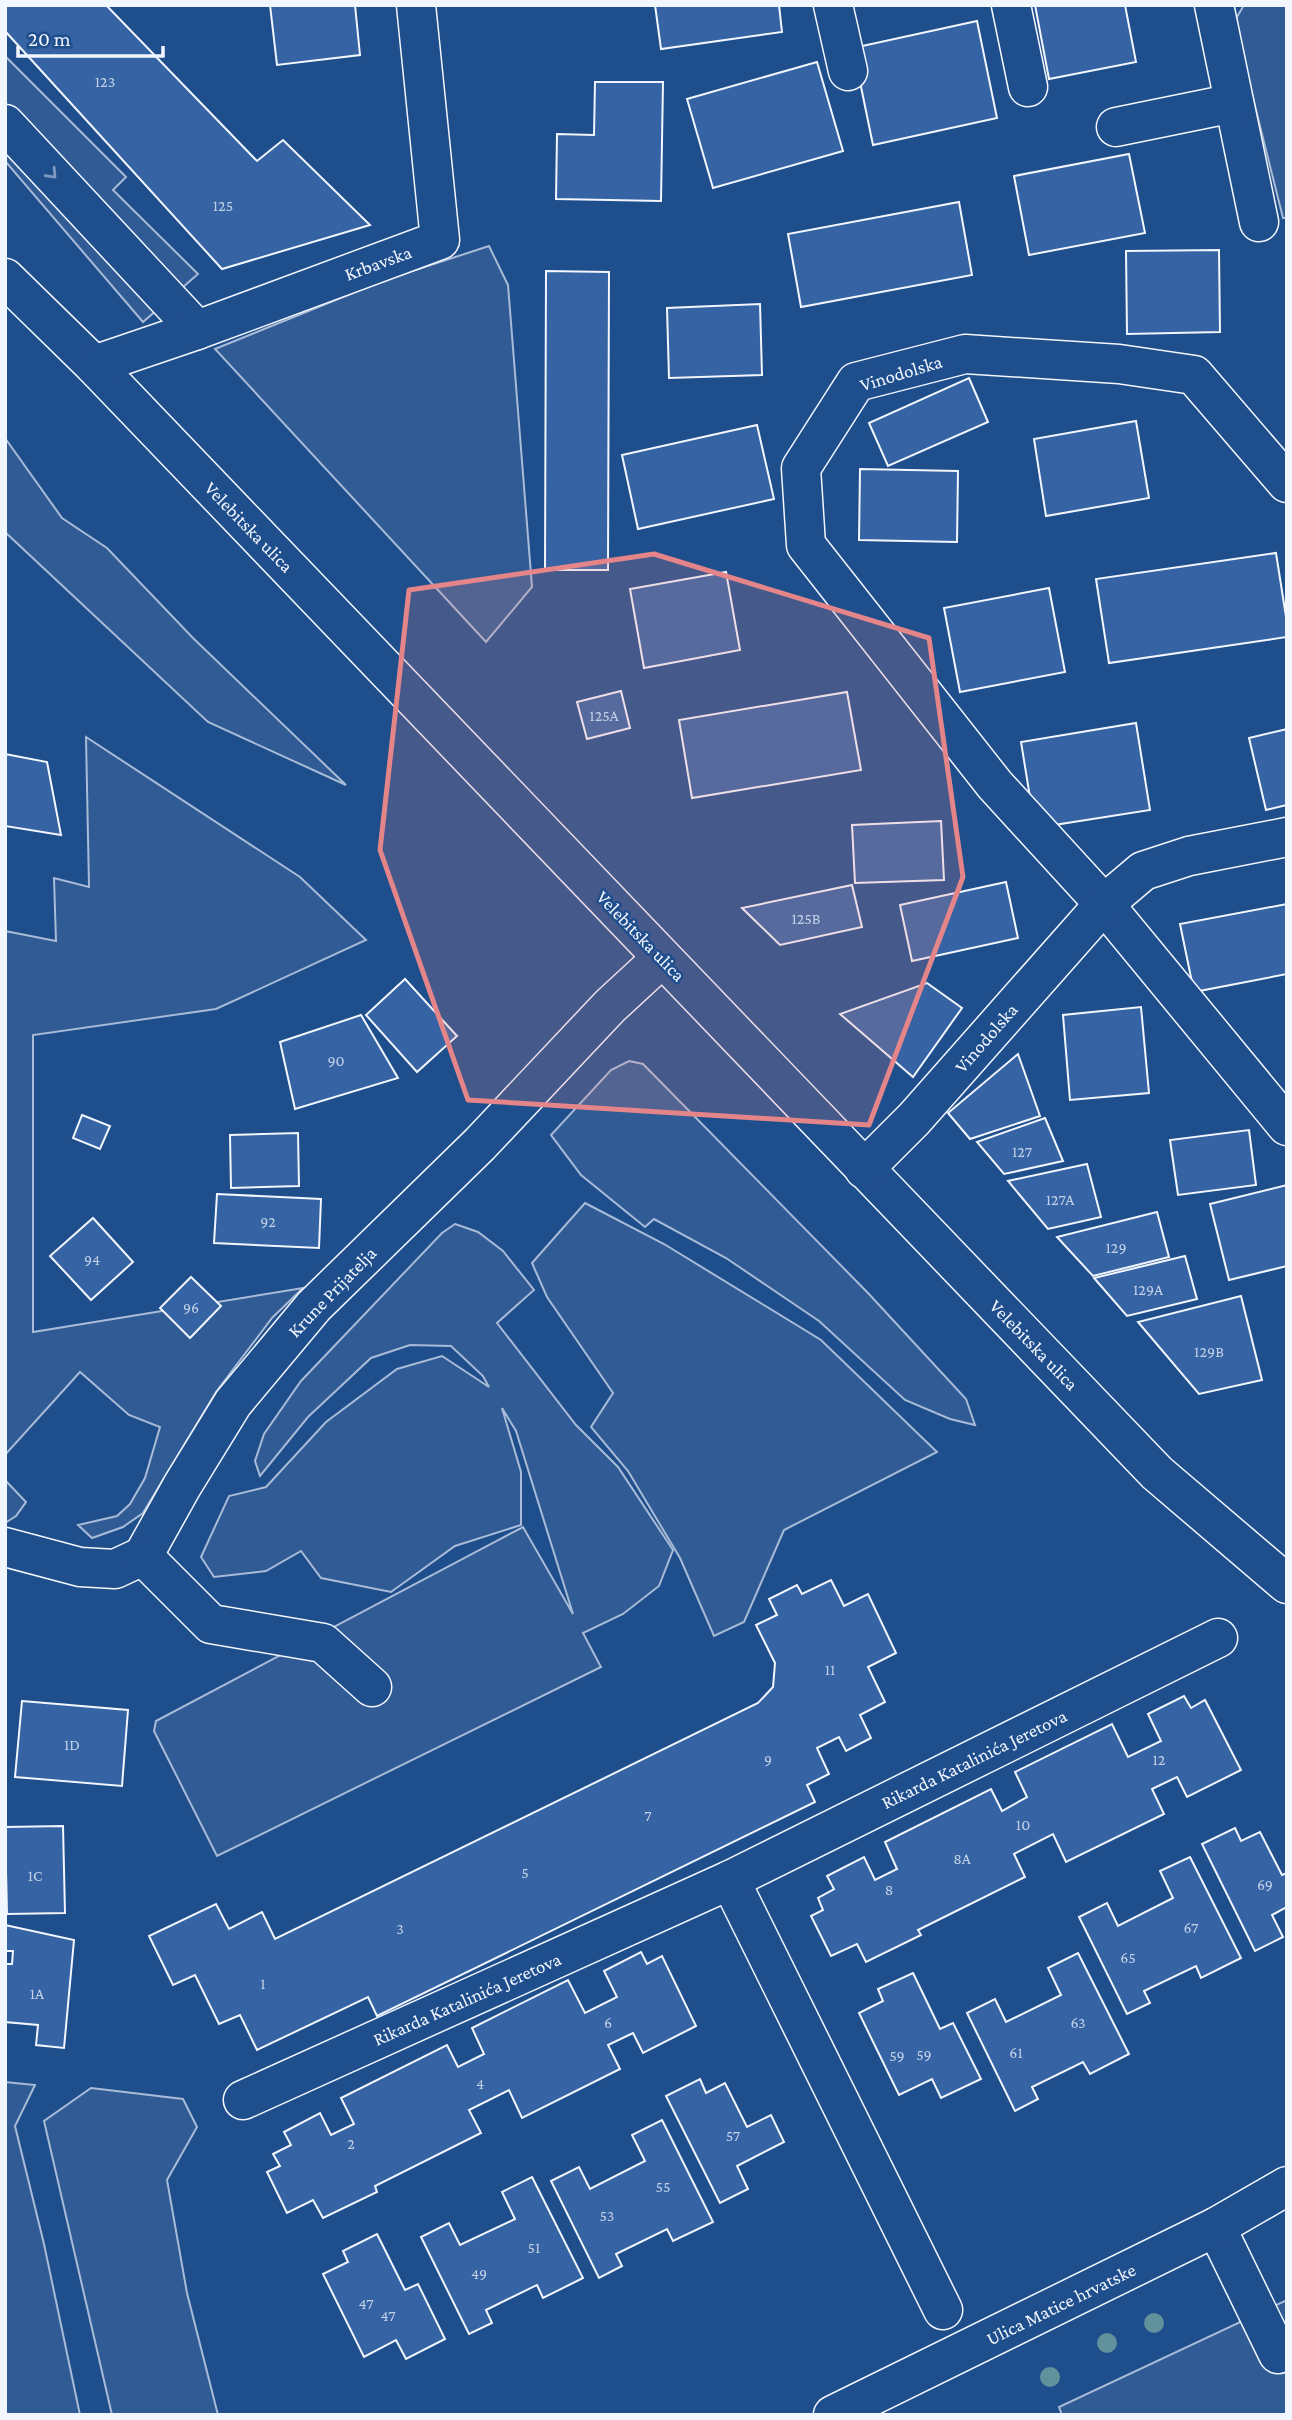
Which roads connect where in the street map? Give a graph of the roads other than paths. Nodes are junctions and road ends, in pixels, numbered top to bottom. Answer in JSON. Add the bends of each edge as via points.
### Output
{"nodes":[{"id":1,"x":416,"y":5,"type":"edge"},
{"id":2,"x":833,"y":5,"type":"edge"},
{"id":3,"x":1011,"y":5,"type":"edge"},
{"id":4,"x":1214,"y":5,"type":"edge"},
{"id":5,"x":848,"y":71,"type":"dead end"},
{"id":6,"x":1028,"y":87,"type":"dead end"},
{"id":7,"x":1234,"y":103,"type":"junction"},
{"id":8,"x":5,"y":124,"type":"edge"},
{"id":9,"x":1116,"y":127,"type":"dead end"},
{"id":10,"x":1259,"y":222,"type":"dead end"},
{"id":11,"x":5,"y":278,"type":"edge"},
{"id":12,"x":197,"y":330,"type":"junction"},
{"id":13,"x":94,"y":365,"type":"junction"},
{"id":14,"x":1287,"y":483,"type":"edge"},
{"id":15,"x":1287,"y":837,"type":"edge"},
{"id":16,"x":1104,"y":905,"type":"junction"},
{"id":17,"x":662,"y":958,"type":"junction"},
{"id":18,"x":1287,"y":1126,"type":"edge"},
{"id":19,"x":864,"y":1169,"type":"junction"},
{"id":20,"x":5,"y":1547,"type":"edge"},
{"id":21,"x":143,"y":1556,"type":"junction"},
{"id":22,"x":1287,"y":1584,"type":"edge"},
{"id":23,"x":1218,"y":1639,"type":"dead end"},
{"id":24,"x":372,"y":1687,"type":"dead end"},
{"id":25,"x":730,"y":1880,"type":"junction"},
{"id":26,"x":243,"y":2101,"type":"dead end"},
{"id":27,"x":1287,"y":2186,"type":"edge"},
{"id":28,"x":1216,"y":2227,"type":"junction"},
{"id":29,"x":943,"y":2310,"type":"dead end"},
{"id":30,"x":1278,"y":2354,"type":"dead end"},
{"id":31,"x":833,"y":2415,"type":"edge"}],
"edges":[{"from":1,"to":12,"type":"street","name":"Krbavska","via":[[440,240]]},
{"from":2,"to":5,"type":"street"},
{"from":3,"to":6,"type":"street"},
{"from":4,"to":7,"type":"street"},
{"from":7,"to":9,"type":"street"},
{"from":7,"to":10,"type":"street"},
{"from":8,"to":12,"type":"street","one_way":true},
{"from":11,"to":13,"type":"street","name":"Velebitska ulica"},
{"from":12,"to":13,"type":"street","name":"Krbavska"},
{"from":13,"to":17,"type":"street","name":"Velebitska ulica"},
{"from":14,"to":16,"type":"street","name":"Vinodolska","via":[[1194,375],[965,354],[856,382],[801,468],[806,545],[995,785]]},
{"from":15,"to":16,"type":"street","name":"Vinodolska","via":[[1189,856],[1143,872]]},
{"from":16,"to":18,"type":"street","name":"Vinodolska"},
{"from":16,"to":19,"type":"street","name":"Vinodolska"},
{"from":17,"to":19,"type":"street","name":"Velebitska ulica"},
{"from":17,"to":21,"type":"street","name":"Krune Prijatelja","via":[[314,1306],[233,1403]]},
{"from":19,"to":22,"type":"street","name":"Velebitska ulica","via":[[1157,1473]]},
{"from":20,"to":21,"type":"street","via":[[80,1567],[115,1569]]},
{"from":21,"to":24,"type":"street","via":[[211,1624],[323,1643]]},
{"from":23,"to":25,"type":"street","name":"Rikarda Katalinića Jeretova"},
{"from":25,"to":26,"type":"street","name":"Rikarda Katalinića Jeretova"},
{"from":25,"to":29,"type":"street"},
{"from":27,"to":28,"type":"street","name":"Ulica Matice hrvatske"},
{"from":28,"to":30,"type":"street"},
{"from":28,"to":31,"type":"street","name":"Ulica Matice hrvatske"}]}
